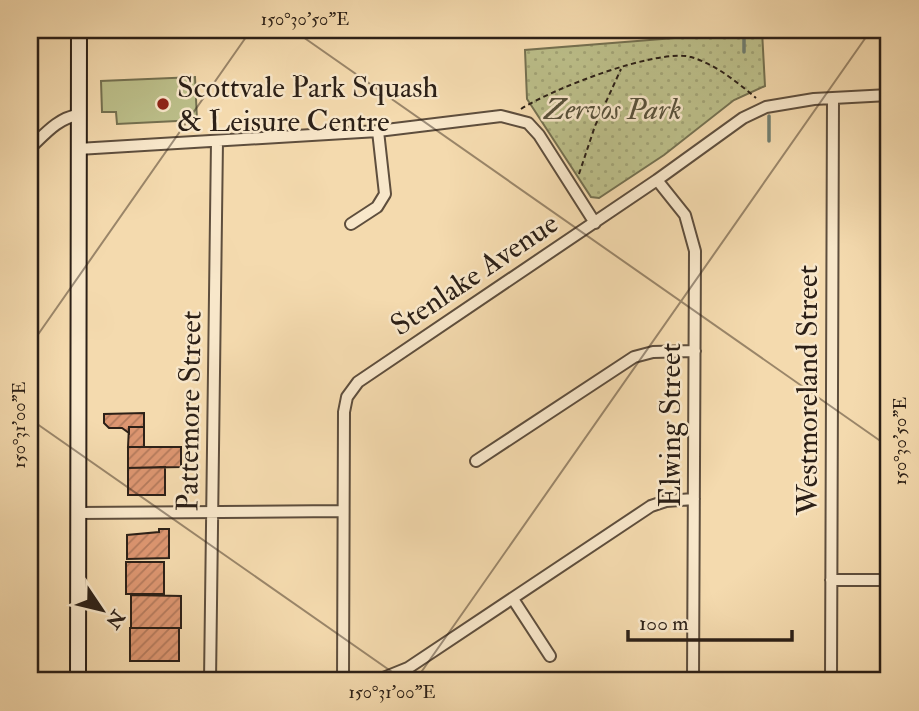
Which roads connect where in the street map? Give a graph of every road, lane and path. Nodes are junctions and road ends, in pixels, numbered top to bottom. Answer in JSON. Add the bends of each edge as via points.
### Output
{"nodes":[{"id":1,"x":79,"y":30,"type":"edge"},
{"id":2,"x":622,"y":68,"type":"junction"},
{"id":3,"x":889,"y":95,"type":"edge"},
{"id":4,"x":833,"y":99,"type":"junction"},
{"id":5,"x":766,"y":107,"type":"junction"},
{"id":6,"x":78,"y":115,"type":"junction"},
{"id":7,"x":514,"y":118,"type":"junction"},
{"id":8,"x":378,"y":131,"type":"junction"},
{"id":9,"x":217,"y":141,"type":"junction"},
{"id":10,"x":30,"y":148,"type":"edge"},
{"id":11,"x":78,"y":149,"type":"junction"},
{"id":12,"x":657,"y":180,"type":"junction"},
{"id":13,"x":573,"y":188,"type":"junction"},
{"id":14,"x":595,"y":223,"type":"junction"},
{"id":15,"x":351,"y":224,"type":"dead end"},
{"id":16,"x":695,"y":351,"type":"junction"},
{"id":17,"x":476,"y":461,"type":"dead end"},
{"id":18,"x":694,"y":499,"type":"junction"},
{"id":19,"x":343,"y":511,"type":"junction"},
{"id":20,"x":211,"y":512,"type":"junction"},
{"id":21,"x":78,"y":513,"type":"junction"},
{"id":22,"x":831,"y":580,"type":"junction"},
{"id":23,"x":889,"y":580,"type":"edge"},
{"id":24,"x":513,"y":599,"type":"junction"},
{"id":25,"x":550,"y":656,"type":"dead end"},
{"id":26,"x":78,"y":681,"type":"edge"},
{"id":27,"x":211,"y":681,"type":"edge"},
{"id":28,"x":343,"y":681,"type":"edge"},
{"id":29,"x":376,"y":681,"type":"edge"},
{"id":30,"x":693,"y":681,"type":"edge"},
{"id":31,"x":831,"y":681,"type":"edge"}],
"edges":[{"from":1,"to":6,"type":"main road"},
{"from":2,"to":5,"type":"path","via":[[688,56],[719,69]]},
{"from":2,"to":7,"type":"path","via":[[581,78],[522,108]]},
{"from":2,"to":13,"type":"path"},
{"from":3,"to":4,"type":"street","name":"Stenlake Avenue"},
{"from":4,"to":5,"type":"street","name":"Stenlake Avenue"},
{"from":4,"to":22,"type":"street","name":"Westmoreland Street"},
{"from":5,"to":12,"type":"street","name":"Stenlake Avenue","via":[[743,118]]},
{"from":6,"to":10,"type":"street","via":[[57,122]]},
{"from":6,"to":11,"type":"main road"},
{"from":7,"to":8,"type":"street"},
{"from":7,"to":13,"type":"street","via":[[528,123],[539,135]]},
{"from":8,"to":9,"type":"street"},
{"from":8,"to":15,"type":"street","via":[[385,194],[377,207]]},
{"from":9,"to":11,"type":"street"},
{"from":9,"to":20,"type":"street","name":"Pattemore Street"},
{"from":11,"to":21,"type":"main road"},
{"from":12,"to":14,"type":"street","name":"Stenlake Avenue"},
{"from":12,"to":16,"type":"street","name":"Elwing Street","via":[[685,215],[693,238]]},
{"from":13,"to":14,"type":"street"},
{"from":14,"to":19,"type":"street","name":"Stenlake Avenue","via":[[358,382],[347,397],[344,412]]},
{"from":16,"to":17,"type":"street","via":[[634,357]]},
{"from":16,"to":18,"type":"street","name":"Elwing Street"},
{"from":18,"to":24,"type":"street","via":[[651,506]]},
{"from":18,"to":30,"type":"street","name":"Elwing Street"},
{"from":19,"to":20,"type":"street"},
{"from":19,"to":28,"type":"street","name":"Stenlake Avenue"},
{"from":20,"to":21,"type":"street"},
{"from":20,"to":27,"type":"street","name":"Pattemore Street"},
{"from":21,"to":26,"type":"main road"},
{"from":22,"to":23,"type":"street"},
{"from":22,"to":31,"type":"street","name":"Westmoreland Street"},
{"from":24,"to":25,"type":"street"},
{"from":24,"to":29,"type":"street","via":[[408,668]]}]}
